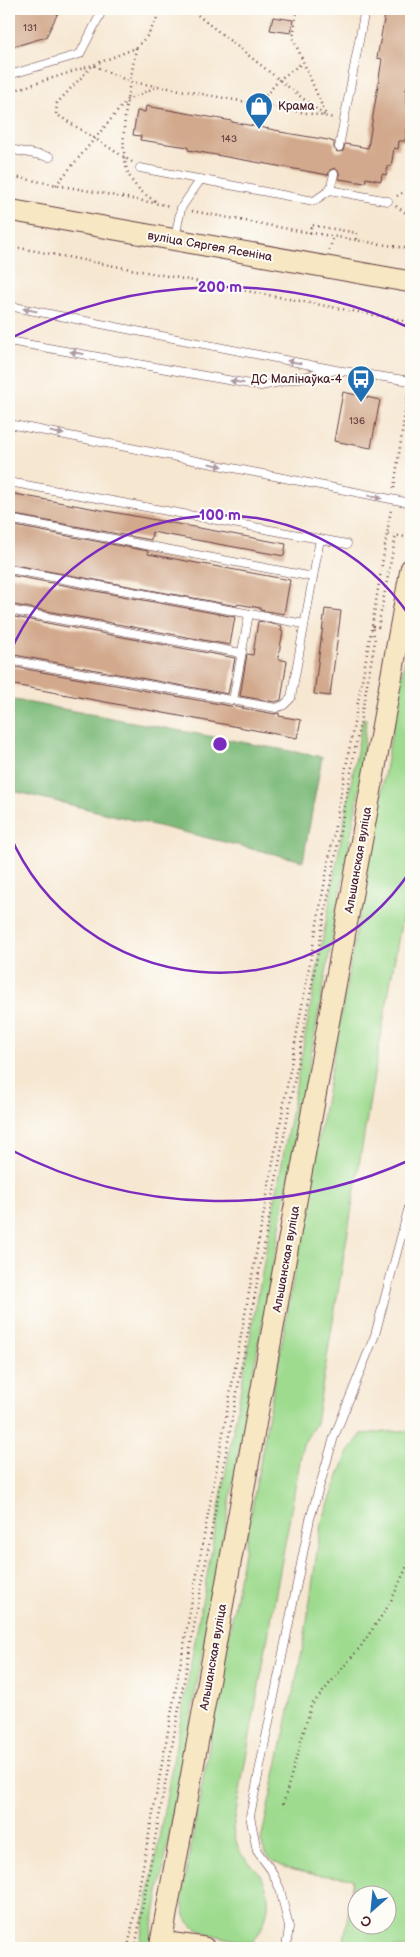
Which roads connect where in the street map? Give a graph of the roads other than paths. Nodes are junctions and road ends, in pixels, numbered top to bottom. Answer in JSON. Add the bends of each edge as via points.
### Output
{"nodes":[{"id":1,"x":103,"y":9,"type":"edge"},
{"id":2,"x":365,"y":9,"type":"edge"},
{"id":3,"x":9,"y":75,"type":"edge"},
{"id":4,"x":338,"y":147,"type":"dead end"},
{"id":5,"x":9,"y":149,"type":"edge"},
{"id":6,"x":50,"y":157,"type":"dead end"},
{"id":7,"x":140,"y":168,"type":"road end"},
{"id":8,"x":334,"y":174,"type":"dead end"},
{"id":9,"x":201,"y":179,"type":"junction"},
{"id":10,"x":330,"y":190,"type":"junction"},
{"id":11,"x":388,"y":200,"type":"dead end"},
{"id":12,"x":9,"y":210,"type":"edge"},
{"id":13,"x":174,"y":240,"type":"junction"},
{"id":14,"x":411,"y":282,"type":"edge"},
{"id":15,"x":9,"y":306,"type":"edge"},
{"id":16,"x":9,"y":341,"type":"edge"},
{"id":17,"x":336,"y":370,"type":"junction"},
{"id":18,"x":410,"y":381,"type":"edge"},
{"id":19,"x":9,"y":424,"type":"edge"},
{"id":20,"x":9,"y":482,"type":"edge"},
{"id":21,"x":411,"y":503,"type":"edge"},
{"id":22,"x":9,"y":519,"type":"edge"},
{"id":23,"x":320,"y":539,"type":"junction"},
{"id":24,"x":347,"y":544,"type":"dead end"},
{"id":25,"x":9,"y":569,"type":"edge"},
{"id":26,"x":411,"y":569,"type":"edge"},
{"id":27,"x":313,"y":577,"type":"junction"},
{"id":28,"x":9,"y":610,"type":"edge"},
{"id":29,"x":249,"y":614,"type":"junction"},
{"id":30,"x":304,"y":624,"type":"junction"},
{"id":31,"x":241,"y":653,"type":"junction"},
{"id":32,"x":9,"y":660,"type":"edge"},
{"id":33,"x":232,"y":700,"type":"junction"},
{"id":34,"x":411,"y":1199,"type":"edge"},
{"id":35,"x":160,"y":1945,"type":"edge"},
{"id":36,"x":204,"y":1948,"type":"edge"},
{"id":37,"x":286,"y":1948,"type":"edge"}],
"edges":[{"from":1,"to":3,"type":"lane","via":[[80,54]]},
{"from":2,"to":4,"type":"lane"},
{"from":5,"to":6,"type":"lane"},
{"from":7,"to":9,"type":"lane"},
{"from":8,"to":10,"type":"lane"},
{"from":9,"to":10,"type":"lane","via":[[314,201]]},
{"from":9,"to":13,"type":"lane","via":[[181,208]]},
{"from":10,"to":11,"type":"lane"},
{"from":12,"to":13,"type":"main road","name":"вуліца Сяргея Ясеніна"},
{"from":13,"to":14,"type":"main road","name":"вуліца Сяргея Ясеніна"},
{"from":17,"to":15,"type":"lane","one_way":true},
{"from":17,"to":16,"type":"lane","one_way":true,"via":[[261,386]]},
{"from":17,"to":18,"type":"lane"},
{"from":19,"to":21,"type":"lane","one_way":true},
{"from":20,"to":23,"type":"lane"},
{"from":22,"to":27,"type":"lane"},
{"from":23,"to":24,"type":"lane"},
{"from":23,"to":27,"type":"lane"},
{"from":25,"to":29,"type":"lane"},
{"from":26,"to":35,"type":"main road","name":"Альшанская вуліца"},
{"from":27,"to":30,"type":"lane"},
{"from":28,"to":31,"type":"lane"},
{"from":29,"to":30,"type":"lane"},
{"from":29,"to":31,"type":"lane"},
{"from":30,"to":33,"type":"lane","via":[[291,698],[276,708]]},
{"from":31,"to":33,"type":"lane"},
{"from":32,"to":33,"type":"lane"},
{"from":34,"to":37,"type":"lane","via":[[376,1336],[334,1437],[310,1519],[250,1816],[257,1851],[280,1889],[289,1927]]},
{"from":35,"to":36,"type":"main road"}]}
